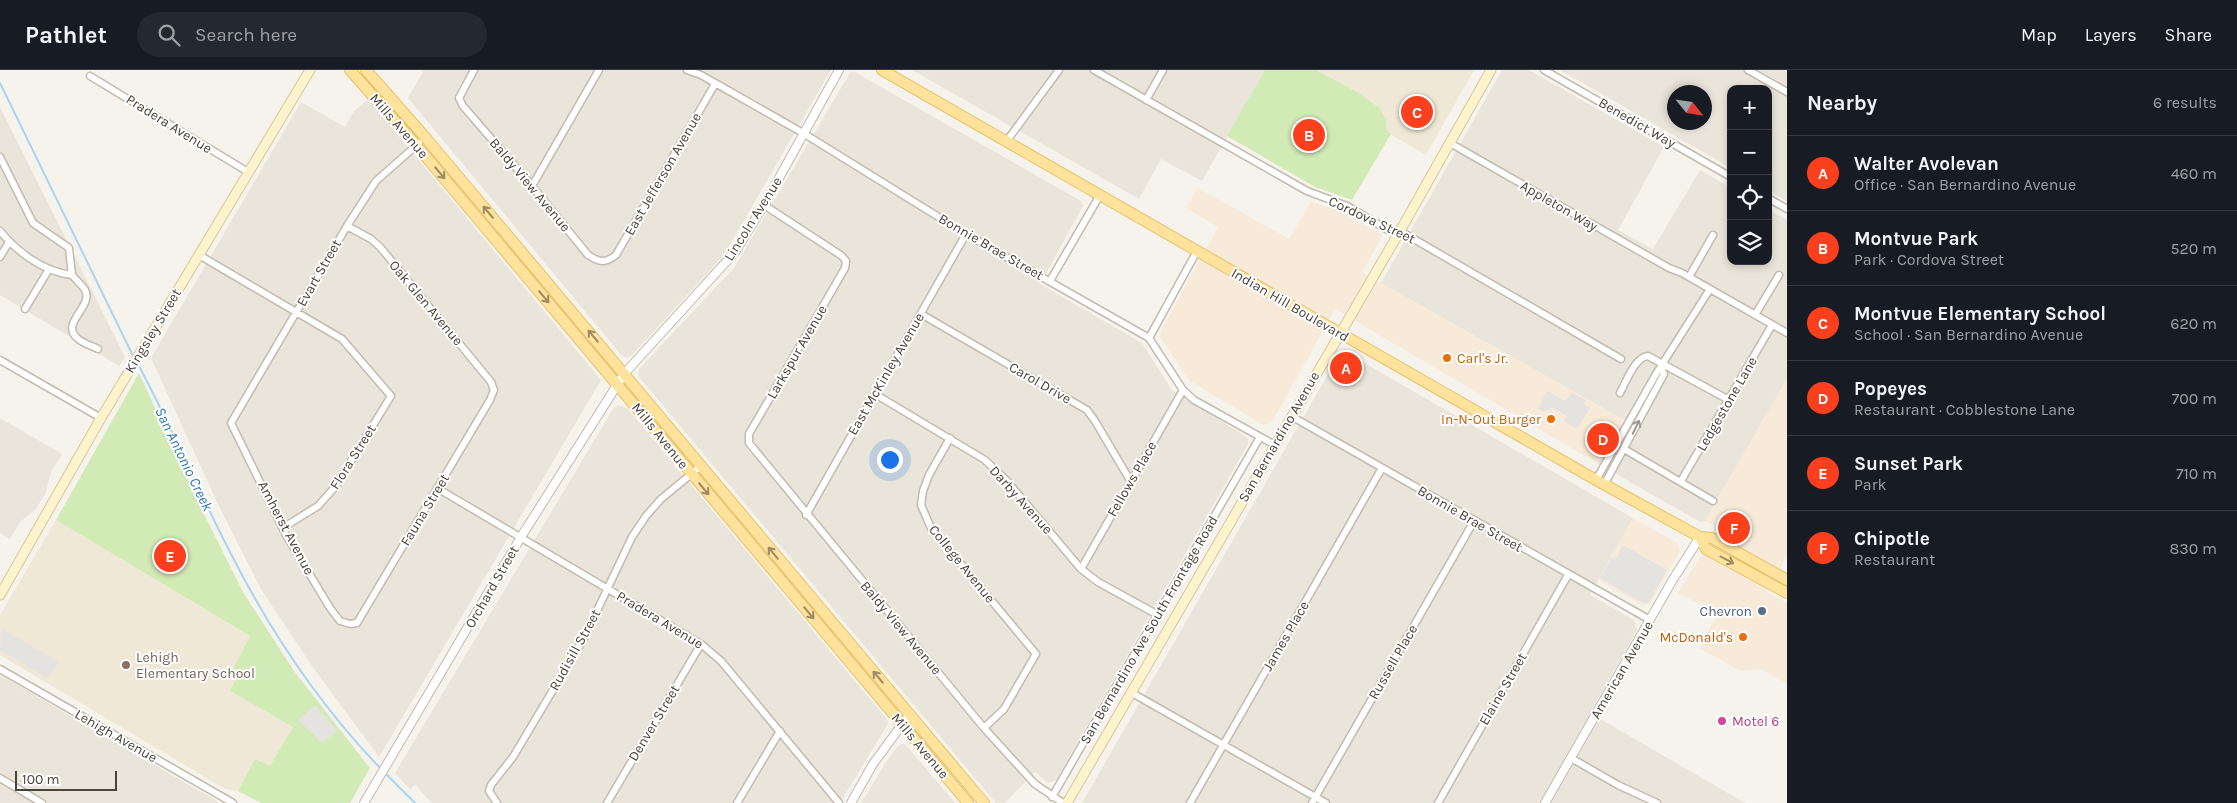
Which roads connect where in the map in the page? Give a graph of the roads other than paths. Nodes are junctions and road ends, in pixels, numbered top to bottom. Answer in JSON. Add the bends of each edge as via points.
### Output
{"nodes":[{"id":1,"x":310,"y":70,"type":"edge"},
{"id":2,"x":350,"y":70,"type":"edge"},
{"id":3,"x":366,"y":70,"type":"edge"},
{"id":4,"x":474,"y":70,"type":"edge"},
{"id":5,"x":599,"y":70,"type":"edge"},
{"id":6,"x":687,"y":70,"type":"edge"},
{"id":7,"x":839,"y":70,"type":"edge"},
{"id":8,"x":882,"y":70,"type":"edge"},
{"id":9,"x":1059,"y":70,"type":"edge"},
{"id":10,"x":1094,"y":70,"type":"edge"},
{"id":11,"x":1163,"y":70,"type":"edge"},
{"id":12,"x":1491,"y":70,"type":"edge"},
{"id":13,"x":1544,"y":70,"type":"edge"},
{"id":14,"x":1748,"y":70,"type":"edge"},
{"id":15,"x":90,"y":76,"type":"dead end"},
{"id":16,"x":715,"y":84,"type":"junction"},
{"id":17,"x":1787,"y":92,"type":"edge"},
{"id":18,"x":1146,"y":100,"type":"junction"},
{"id":19,"x":803,"y":134,"type":"junction"},
{"id":20,"x":425,"y":137,"type":"junction"},
{"id":21,"x":1006,"y":142,"type":"junction"},
{"id":22,"x":1450,"y":143,"type":"junction"},
{"id":23,"x":416,"y":145,"type":"junction"},
{"id":24,"x":0,"y":157,"type":"edge"},
{"id":25,"x":248,"y":172,"type":"junction"},
{"id":26,"x":1728,"y":175,"type":"edge"},
{"id":27,"x":532,"y":186,"type":"junction"},
{"id":28,"x":1100,"y":195,"type":"junction"},
{"id":29,"x":1772,"y":200,"type":"edge"},
{"id":30,"x":764,"y":204,"type":"junction"},
{"id":31,"x":1787,"y":209,"type":"edge"},
{"id":32,"x":347,"y":226,"type":"junction"},
{"id":33,"x":0,"y":231,"type":"edge"},
{"id":34,"x":1400,"y":231,"type":"junction"},
{"id":35,"x":966,"y":234,"type":"junction"},
{"id":36,"x":1712,"y":235,"type":"dead end"},
{"id":37,"x":9,"y":242,"type":"junction"},
{"id":38,"x":1197,"y":251,"type":"junction"},
{"id":39,"x":199,"y":255,"type":"junction"},
{"id":40,"x":0,"y":257,"type":"edge"},
{"id":41,"x":608,"y":262,"type":"joint"},
{"id":42,"x":49,"y":269,"type":"junction"},
{"id":43,"x":72,"y":275,"type":"junction"},
{"id":44,"x":1778,"y":275,"type":"dead end"},
{"id":45,"x":1689,"y":277,"type":"junction"},
{"id":46,"x":1050,"y":282,"type":"junction"},
{"id":47,"x":1710,"y":289,"type":"junction"},
{"id":48,"x":25,"y":310,"type":"dead end"},
{"id":49,"x":297,"y":311,"type":"junction"},
{"id":50,"x":921,"y":314,"type":"junction"},
{"id":51,"x":1755,"y":315,"type":"junction"},
{"id":52,"x":1772,"y":325,"type":"junction"},
{"id":53,"x":1787,"y":333,"type":"edge"},
{"id":54,"x":1339,"y":334,"type":"junction"},
{"id":55,"x":1149,"y":338,"type":"junction"},
{"id":56,"x":98,"y":349,"type":"dead end"},
{"id":57,"x":1620,"y":359,"type":"dead end"},
{"id":58,"x":0,"y":360,"type":"edge"},
{"id":59,"x":1662,"y":367,"type":"junction"},
{"id":60,"x":624,"y":374,"type":"junction"},
{"id":61,"x":618,"y":384,"type":"junction"},
{"id":62,"x":494,"y":390,"type":"joint"},
{"id":63,"x":1183,"y":390,"type":"junction"},
{"id":64,"x":1620,"y":393,"type":"dead end"},
{"id":65,"x":875,"y":394,"type":"junction"},
{"id":66,"x":1729,"y":400,"type":"junction"},
{"id":67,"x":1291,"y":416,"type":"junction"},
{"id":68,"x":100,"y":418,"type":"junction"},
{"id":69,"x":231,"y":423,"type":"joint"},
{"id":70,"x":1260,"y":437,"type":"junction"},
{"id":71,"x":950,"y":438,"type":"junction"},
{"id":72,"x":749,"y":443,"type":"joint"},
{"id":73,"x":1275,"y":445,"type":"junction"},
{"id":74,"x":1624,"y":449,"type":"junction"},
{"id":75,"x":701,"y":466,"type":"junction"},
{"id":76,"x":1382,"y":468,"type":"junction"},
{"id":77,"x":692,"y":474,"type":"junction"},
{"id":78,"x":1131,"y":482,"type":"junction"},
{"id":79,"x":1600,"y":482,"type":"junction"},
{"id":80,"x":1681,"y":482,"type":"junction"},
{"id":81,"x":438,"y":488,"type":"junction"},
{"id":82,"x":1713,"y":501,"type":"dead end"},
{"id":83,"x":806,"y":515,"type":"junction"},
{"id":84,"x":1474,"y":521,"type":"junction"},
{"id":85,"x":284,"y":527,"type":"junction"},
{"id":86,"x":521,"y":537,"type":"junction"},
{"id":87,"x":1700,"y":538,"type":"junction"},
{"id":88,"x":1081,"y":570,"type":"junction"},
{"id":89,"x":1568,"y":575,"type":"junction"},
{"id":90,"x":1787,"y":580,"type":"edge"},
{"id":91,"x":607,"y":588,"type":"junction"},
{"id":92,"x":1,"y":592,"type":"edge"},
{"id":93,"x":1787,"y":593,"type":"edge"},
{"id":94,"x":1158,"y":615,"type":"junction"},
{"id":95,"x":1650,"y":620,"type":"junction"},
{"id":96,"x":350,"y":624,"type":"joint"},
{"id":97,"x":701,"y":644,"type":"junction"},
{"id":98,"x":0,"y":669,"type":"edge"},
{"id":99,"x":1132,"y":693,"type":"junction"},
{"id":100,"x":909,"y":715,"type":"junction"},
{"id":101,"x":902,"y":725,"type":"junction"},
{"id":102,"x":984,"y":728,"type":"junction"},
{"id":103,"x":780,"y":731,"type":"junction"},
{"id":104,"x":1224,"y":745,"type":"junction"},
{"id":105,"x":1571,"y":758,"type":"junction"},
{"id":106,"x":0,"y":778,"type":"edge"},
{"id":107,"x":1052,"y":797,"type":"junction"},
{"id":108,"x":1314,"y":800,"type":"edge"},
{"id":109,"x":42,"y":803,"type":"edge"},
{"id":110,"x":232,"y":803,"type":"edge"},
{"id":111,"x":364,"y":803,"type":"edge"},
{"id":112,"x":497,"y":803,"type":"edge"},
{"id":113,"x":607,"y":803,"type":"edge"},
{"id":114,"x":737,"y":803,"type":"edge"},
{"id":115,"x":839,"y":803,"type":"edge"},
{"id":116,"x":851,"y":803,"type":"edge"},
{"id":117,"x":968,"y":803,"type":"edge"},
{"id":118,"x":984,"y":803,"type":"edge"},
{"id":119,"x":1065,"y":803,"type":"edge"},
{"id":120,"x":1190,"y":803,"type":"edge"},
{"id":121,"x":1326,"y":803,"type":"edge"},
{"id":122,"x":1438,"y":803,"type":"edge"},
{"id":123,"x":1545,"y":803,"type":"edge"},
{"id":124,"x":1657,"y":803,"type":"edge"}],
"edges":[{"from":1,"to":25,"type":"main road","name":"Kingsley Street"},
{"from":2,"to":23,"type":"main road","name":"Mills Avenue"},
{"from":3,"to":20,"type":"main road","name":"Mills Avenue"},
{"from":4,"to":27,"type":"street","name":"Baldy View Avenue","via":[[459,98]]},
{"from":5,"to":27,"type":"street"},
{"from":6,"to":16,"type":"street","name":"Bonnie Brae Street"},
{"from":7,"to":19,"type":"street","name":"Lincoln Avenue"},
{"from":8,"to":21,"type":"main road","name":"Indian Hill Boulevard"},
{"from":9,"to":21,"type":"street"},
{"from":10,"to":18,"type":"street","name":"Cordova Street"},
{"from":11,"to":18,"type":"street"},
{"from":12,"to":22,"type":"main road","name":"San Bernardino Avenue"},
{"from":13,"to":26,"type":"street","name":"Benedict Way"},
{"from":14,"to":17,"type":"street"},
{"from":15,"to":25,"type":"street","name":"Pradera Avenue"},
{"from":16,"to":19,"type":"street","name":"Bonnie Brae Street"},
{"from":16,"to":41,"type":"street","name":"East Jefferson Avenue","via":[[616,255]]},
{"from":18,"to":34,"type":"street","name":"Cordova Street","via":[[1307,191],[1347,206],[1388,230]]},
{"from":19,"to":30,"type":"street","name":"Lincoln Avenue"},
{"from":19,"to":35,"type":"street","name":"Bonnie Brae Street"},
{"from":20,"to":23,"type":"street","name":"Evart Street"},
{"from":60,"to":20,"type":"main road","name":"Mills Avenue","one_way":true},
{"from":21,"to":28,"type":"main road","name":"Indian Hill Boulevard"},
{"from":22,"to":34,"type":"main road","name":"San Bernardino Avenue"},
{"from":22,"to":45,"type":"street","name":"Appleton Way"},
{"from":23,"to":32,"type":"street","name":"Evart Street","via":[[376,181]]},
{"from":23,"to":61,"type":"main road","name":"Mills Avenue","one_way":true},
{"from":24,"to":43,"type":"street","via":[[32,224],[69,248]]},
{"from":25,"to":39,"type":"main road","name":"Kingsley Street"},
{"from":27,"to":41,"type":"street","name":"Baldy View Avenue","via":[[588,254],[599,262]]},
{"from":28,"to":38,"type":"main road","name":"Indian Hill Boulevard"},
{"from":28,"to":46,"type":"street"},
{"from":29,"to":31,"type":"street"},
{"from":30,"to":60,"type":"street","name":"Lincoln Avenue","via":[[720,271]]},
{"from":30,"to":72,"type":"street","name":"Larkspur Avenue","via":[[846,261],[845,268],[749,434]]},
{"from":32,"to":49,"type":"street","name":"Evart Street"},
{"from":32,"to":62,"type":"street","name":"Oak Glen Avenue","via":[[380,247],[492,382]]},
{"from":33,"to":37,"type":"street"},
{"from":34,"to":54,"type":"main road","name":"San Bernardino Avenue"},
{"from":34,"to":57,"type":"street","name":"Cordova Street"},
{"from":35,"to":46,"type":"street","name":"Bonnie Brae Street"},
{"from":35,"to":50,"type":"street","name":"East McKinley Avenue"},
{"from":36,"to":45,"type":"street"},
{"from":37,"to":40,"type":"street"},
{"from":37,"to":42,"type":"street"},
{"from":38,"to":54,"type":"main road","name":"Indian Hill Boulevard"},
{"from":38,"to":55,"type":"street"},
{"from":39,"to":49,"type":"street"},
{"from":39,"to":68,"type":"main road","name":"Kingsley Street"},
{"from":42,"to":43,"type":"street"},
{"from":42,"to":48,"type":"street"},
{"from":43,"to":56,"type":"street","via":[[86,291],[87,299],[73,330],[76,337]]},
{"from":44,"to":51,"type":"street"},
{"from":45,"to":47,"type":"street","name":"Appleton Way"},
{"from":46,"to":55,"type":"street","name":"Bonnie Brae Street"},
{"from":47,"to":51,"type":"street","name":"Appleton Way"},
{"from":47,"to":59,"type":"street"},
{"from":49,"to":69,"type":"street","name":"Evart Street"},
{"from":49,"to":85,"type":"street","name":"Flora Street","via":[[342,339],[391,396],[335,487],[318,506]]},
{"from":50,"to":65,"type":"street","name":"East McKinley Avenue"},
{"from":50,"to":78,"type":"street","name":"Carol Drive","via":[[1086,410]]},
{"from":51,"to":52,"type":"street","name":"Appleton Way"},
{"from":52,"to":53,"type":"street","name":"Appleton Way"},
{"from":52,"to":66,"type":"street","name":"Ledgestone Lane"},
{"from":54,"to":67,"type":"main road","name":"San Bernardino Avenue"},
{"from":54,"to":79,"type":"main road","name":"Indian Hill Boulevard"},
{"from":55,"to":63,"type":"street","name":"Bonnie Brae Street"},
{"from":58,"to":68,"type":"street"},
{"from":59,"to":64,"type":"street","via":[[1648,356],[1640,358]]},
{"from":59,"to":66,"type":"street"},
{"from":74,"to":59,"type":"street","one_way":true,"via":[[1664,374]]},
{"from":59,"to":79,"type":"street"},
{"from":60,"to":61,"type":"street","name":"Orchard Street"},
{"from":60,"to":75,"type":"main road","name":"Mills Avenue"},
{"from":61,"to":77,"type":"main road","name":"Mills Avenue"},
{"from":61,"to":86,"type":"street","name":"Orchard Street"},
{"from":62,"to":81,"type":"street","name":"Fauna Street"},
{"from":63,"to":70,"type":"street","name":"Bonnie Brae Street","via":[[1194,400]]},
{"from":63,"to":78,"type":"street","name":"Fellows Place"},
{"from":65,"to":71,"type":"street","name":"Darby Avenue"},
{"from":65,"to":83,"type":"street","name":"East McKinley Avenue"},
{"from":66,"to":80,"type":"street","name":"Ledgestone Lane"},
{"from":67,"to":73,"type":"main road","name":"San Bernardino Avenue"},
{"from":67,"to":76,"type":"street","name":"Bonnie Brae Street"},
{"from":68,"to":92,"type":"main road","name":"Kingsley Street"},
{"from":69,"to":85,"type":"street","name":"Amherst Avenue"},
{"from":70,"to":73,"type":"street","name":"Bonnie Brae Street"},
{"from":70,"to":94,"type":"street","name":"San Bernardino Ave South Frontage Road"},
{"from":71,"to":88,"type":"street","name":"Darby Avenue","via":[[985,460],[1007,480]]},
{"from":71,"to":102,"type":"street","name":"College Avenue","via":[[929,475],[921,505],[931,528],[1036,654],[1004,709]]},
{"from":72,"to":83,"type":"street","name":"Baldy View Avenue"},
{"from":73,"to":99,"type":"main road","name":"San Bernardino Avenue"},
{"from":74,"to":79,"type":"street"},
{"from":74,"to":80,"type":"street"},
{"from":75,"to":77,"type":"street","name":"Rudisill Street"},
{"from":100,"to":75,"type":"main road","name":"Mills Avenue","one_way":true},
{"from":76,"to":84,"type":"street","name":"Bonnie Brae Street"},
{"from":76,"to":104,"type":"street","name":"James Place"},
{"from":77,"to":91,"type":"street","name":"Rudisill Street","via":[[646,516]]},
{"from":77,"to":101,"type":"main road","name":"Mills Avenue","one_way":true},
{"from":78,"to":88,"type":"street","name":"Fellows Place"},
{"from":79,"to":87,"type":"main road","name":"Indian Hill Boulevard"},
{"from":80,"to":82,"type":"street"},
{"from":81,"to":86,"type":"street","name":"Pradera Avenue"},
{"from":81,"to":96,"type":"street","name":"Fauna Street","via":[[357,623]]},
{"from":83,"to":102,"type":"street","name":"Baldy View Avenue"},
{"from":84,"to":89,"type":"street","name":"Bonnie Brae Street"},
{"from":84,"to":108,"type":"street","name":"Russell Place"},
{"from":85,"to":96,"type":"street","name":"Amherst Avenue","via":[[330,608],[340,621]]},
{"from":86,"to":91,"type":"street","name":"Pradera Avenue"},
{"from":86,"to":111,"type":"street","name":"Orchard Street"},
{"from":87,"to":90,"type":"main road","via":[[1712,538]]},
{"from":87,"to":93,"type":"main road","one_way":true,"via":[[1706,549]]},
{"from":87,"to":95,"type":"street","name":"American Avenue"},
{"from":88,"to":94,"type":"street","name":"Darby Avenue"},
{"from":89,"to":95,"type":"street","name":"Bonnie Brae Street"},
{"from":89,"to":122,"type":"street","name":"Elaine Street"},
{"from":91,"to":97,"type":"street","name":"Pradera Avenue"},
{"from":91,"to":112,"type":"street","name":"Rudisill Street","via":[[584,638],[513,757],[491,784],[489,791]]},
{"from":94,"to":107,"type":"street","name":"San Bernardino Ave South Frontage Road"},
{"from":95,"to":105,"type":"street","name":"American Avenue"},
{"from":97,"to":103,"type":"street","name":"Pradera Avenue","via":[[721,661]]},
{"from":97,"to":113,"type":"street","name":"Denver Street"},
{"from":98,"to":110,"type":"street","name":"Lehigh Avenue"},
{"from":99,"to":104,"type":"street"},
{"from":99,"to":119,"type":"main road","name":"San Bernardino Avenue"},
{"from":100,"to":101,"type":"street"},
{"from":100,"to":118,"type":"main road","name":"Mills Avenue"},
{"from":101,"to":116,"type":"street","via":[[873,764]]},
{"from":101,"to":117,"type":"main road","name":"Mills Avenue"},
{"from":102,"to":107,"type":"street","name":"Baldy View Avenue","via":[[1035,784]]},
{"from":103,"to":114,"type":"street"},
{"from":103,"to":115,"type":"street","name":"Pradera Avenue"},
{"from":104,"to":108,"type":"street"},
{"from":104,"to":120,"type":"street","name":"James Place"},
{"from":105,"to":123,"type":"street","name":"American Avenue"},
{"from":105,"to":124,"type":"street"},
{"from":106,"to":109,"type":"street"},
{"from":107,"to":119,"type":"street","name":"Baldy View Avenue"},
{"from":108,"to":121,"type":"street"}]}
